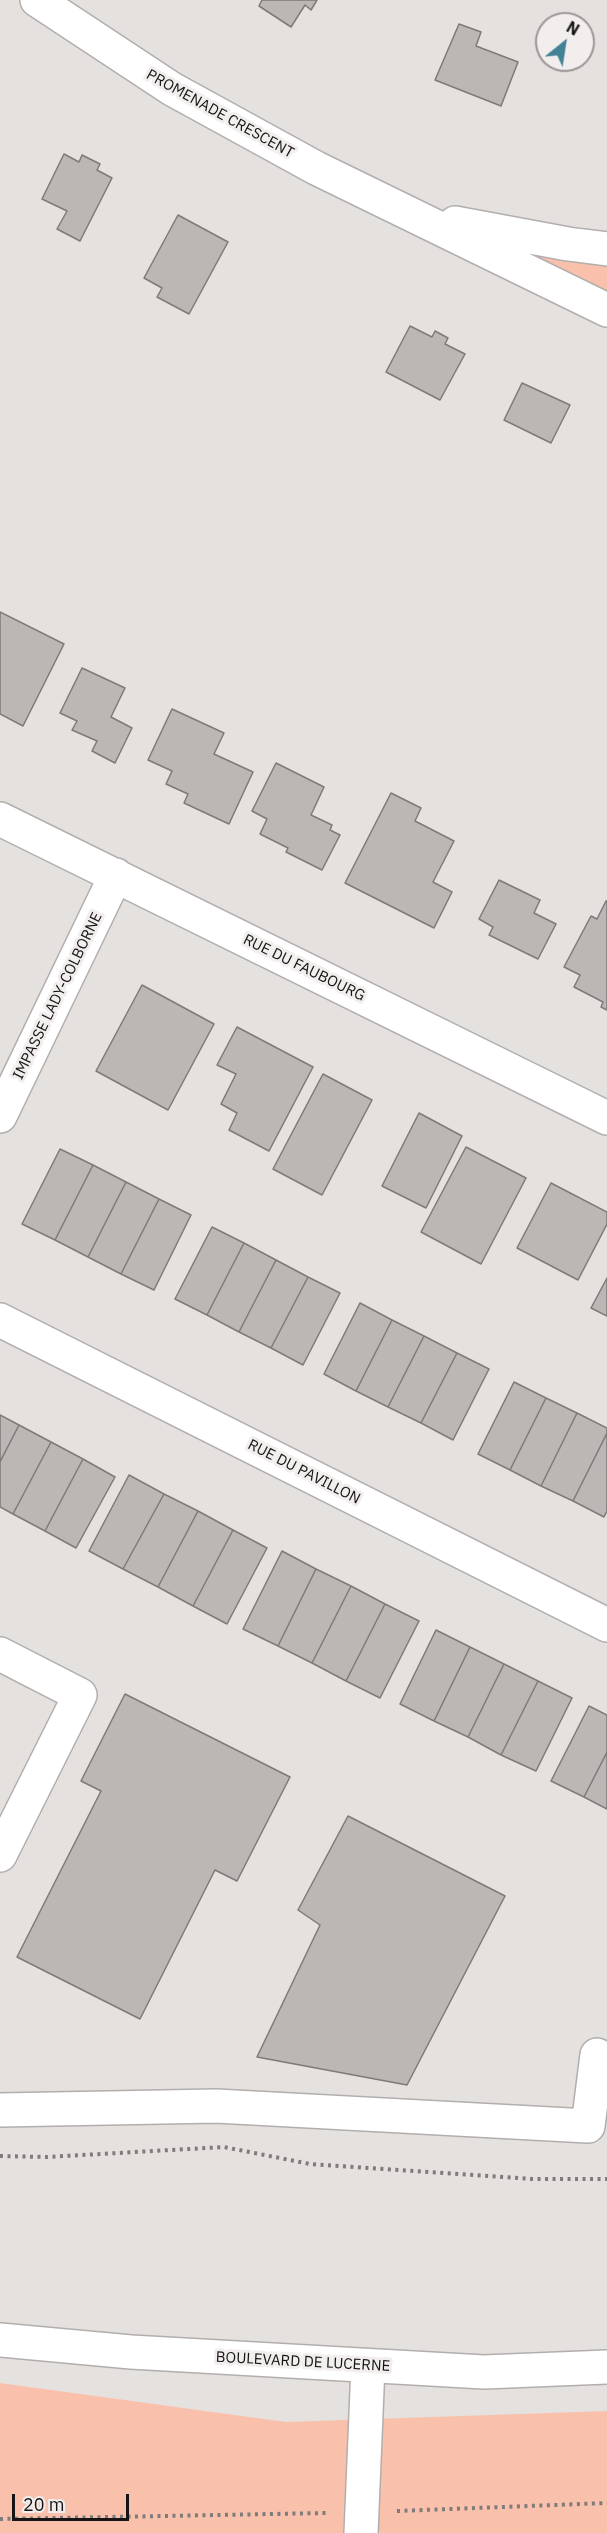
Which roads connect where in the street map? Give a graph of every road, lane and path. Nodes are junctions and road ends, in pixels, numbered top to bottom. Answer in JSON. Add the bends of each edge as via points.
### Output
{"nodes":[{"id":1,"x":37,"y":0,"type":"edge"},
{"id":2,"x":412,"y":214,"type":"junction"},
{"id":3,"x":607,"y":249,"type":"edge"},
{"id":4,"x":607,"y":310,"type":"edge"},
{"id":5,"x":0,"y":819,"type":"edge"},
{"id":6,"x":116,"y":875,"type":"junction"},
{"id":7,"x":0,"y":1116,"type":"edge"},
{"id":8,"x":607,"y":1119,"type":"edge"},
{"id":9,"x":0,"y":1320,"type":"edge"},
{"id":10,"x":607,"y":1624,"type":"edge"},
{"id":11,"x":0,"y":1654,"type":"edge"},
{"id":12,"x":0,"y":1855,"type":"edge"},
{"id":13,"x":597,"y":2055,"type":"dead end"},
{"id":14,"x":0,"y":2110,"type":"edge"},
{"id":15,"x":0,"y":2156,"type":"edge"},
{"id":16,"x":607,"y":2179,"type":"edge"},
{"id":17,"x":0,"y":2340,"type":"edge"},
{"id":18,"x":368,"y":2367,"type":"junction"},
{"id":19,"x":607,"y":2367,"type":"edge"},
{"id":20,"x":607,"y":2503,"type":"edge"},
{"id":21,"x":0,"y":2519,"type":"edge"},
{"id":22,"x":362,"y":2522,"type":"edge"}],
"edges":[{"from":1,"to":2,"type":"street","name":"PROMENADE CRESCENT","via":[[172,89],[316,168]]},
{"from":2,"to":3,"type":"street","name":"PROMENADE CRESCENT"},
{"from":2,"to":4,"type":"street","name":"PROMENADE CRESCENT"},
{"from":5,"to":6,"type":"street","name":"RUE DU FAUBOURG"},
{"from":6,"to":7,"type":"street","name":"IMPASSE LADY-COLBORNE"},
{"from":6,"to":8,"type":"street","name":"RUE DU FAUBOURG"},
{"from":9,"to":10,"type":"street","name":"RUE DU PAVILLON"},
{"from":11,"to":12,"type":"street","via":[[80,1695]]},
{"from":13,"to":14,"type":"street","via":[[588,2126],[216,2106]]},
{"from":15,"to":16,"type":"path","via":[[224,2147],[310,2164],[532,2179]]},
{"from":17,"to":18,"type":"street","name":"BOULEVARD DE LUCERNE"},
{"from":18,"to":19,"type":"street","name":"BOULEVARD DE LUCERNE","via":[[484,2372]]},
{"from":18,"to":22,"type":"street"},
{"from":20,"to":22,"type":"path"},
{"from":21,"to":22,"type":"path"}]}
